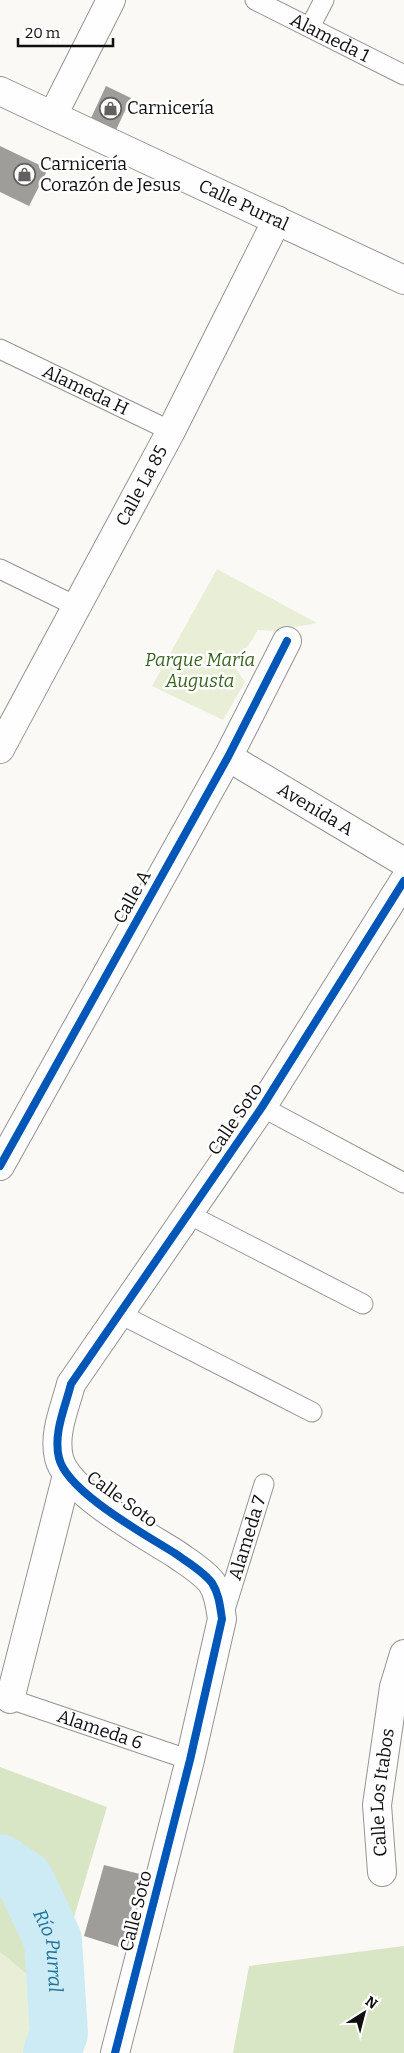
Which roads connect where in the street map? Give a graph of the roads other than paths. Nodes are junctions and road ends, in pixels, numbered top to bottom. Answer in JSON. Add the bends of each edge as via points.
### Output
{"nodes":[{"id":1,"x":111,"y":0,"type":"edge"},
{"id":2,"x":255,"y":0,"type":"edge"},
{"id":3,"x":324,"y":0,"type":"edge"},
{"id":4,"x":310,"y":27,"type":"junction"},
{"id":5,"x":404,"y":75,"type":"edge"},
{"id":6,"x":0,"y":91,"type":"edge"},
{"id":7,"x":53,"y":115,"type":"junction"},
{"id":8,"x":277,"y":220,"type":"junction"},
{"id":9,"x":404,"y":280,"type":"edge"},
{"id":10,"x":0,"y":349,"type":"edge"},
{"id":11,"x":170,"y":431,"type":"junction"},
{"id":12,"x":0,"y":569,"type":"edge"},
{"id":13,"x":78,"y":607,"type":"junction"},
{"id":14,"x":287,"y":640,"type":"dead end"},
{"id":15,"x":0,"y":749,"type":"edge"},
{"id":16,"x":228,"y":756,"type":"junction"},
{"id":17,"x":404,"y":862,"type":"edge"},
{"id":18,"x":404,"y":881,"type":"edge"},
{"id":19,"x":262,"y":1107,"type":"junction"},
{"id":20,"x":0,"y":1165,"type":"edge"},
{"id":21,"x":404,"y":1183,"type":"edge"},
{"id":22,"x":188,"y":1214,"type":"junction"},
{"id":23,"x":363,"y":1304,"type":"dead end"},
{"id":24,"x":120,"y":1314,"type":"junction"},
{"id":25,"x":312,"y":1412,"type":"dead end"},
{"id":26,"x":67,"y":1475,"type":"junction"},
{"id":27,"x":264,"y":1484,"type":"dead end"},
{"id":28,"x":222,"y":1619,"type":"junction"},
{"id":29,"x":404,"y":1654,"type":"edge"},
{"id":30,"x":10,"y":1699,"type":"joint"},
{"id":31,"x":190,"y":1760,"type":"junction"},
{"id":32,"x":382,"y":1872,"type":"dead end"},
{"id":33,"x":115,"y":2053,"type":"edge"}],
"edges":[{"from":1,"to":7,"type":"street"},
{"from":2,"to":4,"type":"lane","name":"Alameda 1"},
{"from":3,"to":4,"type":"lane"},
{"from":4,"to":5,"type":"lane","name":"Alameda 1"},
{"from":6,"to":7,"type":"street","name":"Calle Purral"},
{"from":7,"to":8,"type":"street","name":"Calle Purral"},
{"from":8,"to":9,"type":"street","name":"Calle Purral"},
{"from":8,"to":11,"type":"street","name":"Calle La 85"},
{"from":10,"to":11,"type":"lane","name":"Alameda H"},
{"from":11,"to":13,"type":"street","name":"Calle La 85"},
{"from":12,"to":13,"type":"lane"},
{"from":13,"to":15,"type":"street","name":"Calle La 85"},
{"from":14,"to":16,"type":"street","name":"Calle A"},
{"from":16,"to":17,"type":"street","name":"Avenida A"},
{"from":16,"to":20,"type":"street","name":"Calle A"},
{"from":18,"to":19,"type":"street","name":"Calle Soto"},
{"from":19,"to":21,"type":"lane"},
{"from":19,"to":22,"type":"street","name":"Calle Soto"},
{"from":22,"to":23,"type":"lane"},
{"from":22,"to":24,"type":"street","name":"Calle Soto"},
{"from":24,"to":25,"type":"lane"},
{"from":24,"to":26,"type":"street","name":"Calle Soto","via":[[72,1384],[57,1434],[59,1459]]},
{"from":26,"to":28,"type":"street","name":"Calle Soto","via":[[89,1497],[191,1564],[211,1582],[219,1598]]},
{"from":26,"to":30,"type":"street"},
{"from":27,"to":28,"type":"lane","name":"Alameda 7"},
{"from":28,"to":31,"type":"street","name":"Calle Soto"},
{"from":29,"to":32,"type":"street","name":"Calle Los Itabos","via":[[394,1687],[376,1805]]},
{"from":30,"to":31,"type":"lane","name":"Alameda 6"},
{"from":31,"to":33,"type":"street","name":"Calle Soto"}]}
